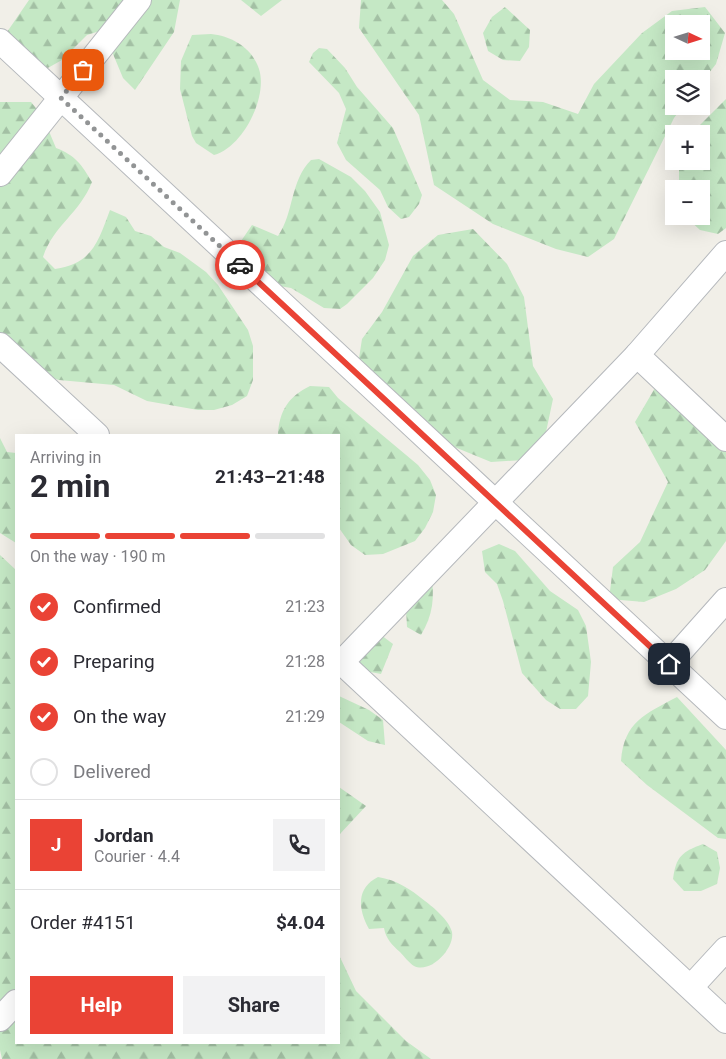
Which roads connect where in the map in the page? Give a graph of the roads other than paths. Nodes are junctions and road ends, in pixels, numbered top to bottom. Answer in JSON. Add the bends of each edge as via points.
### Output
{"nodes":[{"id":1,"x":139,"y":0,"type":"edge"},
{"id":2,"x":0,"y":42,"type":"edge"},
{"id":3,"x":61,"y":98,"type":"junction"},
{"id":4,"x":0,"y":174,"type":"edge"},
{"id":5,"x":722,"y":267,"type":"edge"},
{"id":6,"x":0,"y":345,"type":"edge"},
{"id":7,"x":637,"y":355,"type":"junction"},
{"id":8,"x":96,"y":434,"type":"edge"},
{"id":9,"x":726,"y":439,"type":"edge"},
{"id":10,"x":495,"y":502,"type":"junction"},
{"id":11,"x":726,"y":600,"type":"edge"},
{"id":12,"x":340,"y":662,"type":"edge"},
{"id":13,"x":669,"y":664,"type":"junction"},
{"id":14,"x":726,"y":717,"type":"edge"},
{"id":15,"x":726,"y":949,"type":"edge"},
{"id":16,"x":691,"y":987,"type":"junction"},
{"id":17,"x":15,"y":1003,"type":"edge"},
{"id":18,"x":0,"y":1019,"type":"edge"},
{"id":19,"x":726,"y":1021,"type":"edge"}],
"edges":[{"from":1,"to":3,"type":"street"},
{"from":2,"to":3,"type":"street"},
{"from":3,"to":4,"type":"street"},
{"from":3,"to":10,"type":"street"},
{"from":5,"to":7,"type":"street"},
{"from":6,"to":8,"type":"street"},
{"from":7,"to":9,"type":"street"},
{"from":7,"to":10,"type":"street"},
{"from":10,"to":12,"type":"street"},
{"from":10,"to":13,"type":"street"},
{"from":11,"to":13,"type":"street"},
{"from":12,"to":16,"type":"street"},
{"from":13,"to":14,"type":"street"},
{"from":15,"to":16,"type":"street"},
{"from":16,"to":19,"type":"street"},
{"from":17,"to":18,"type":"street"}]}
